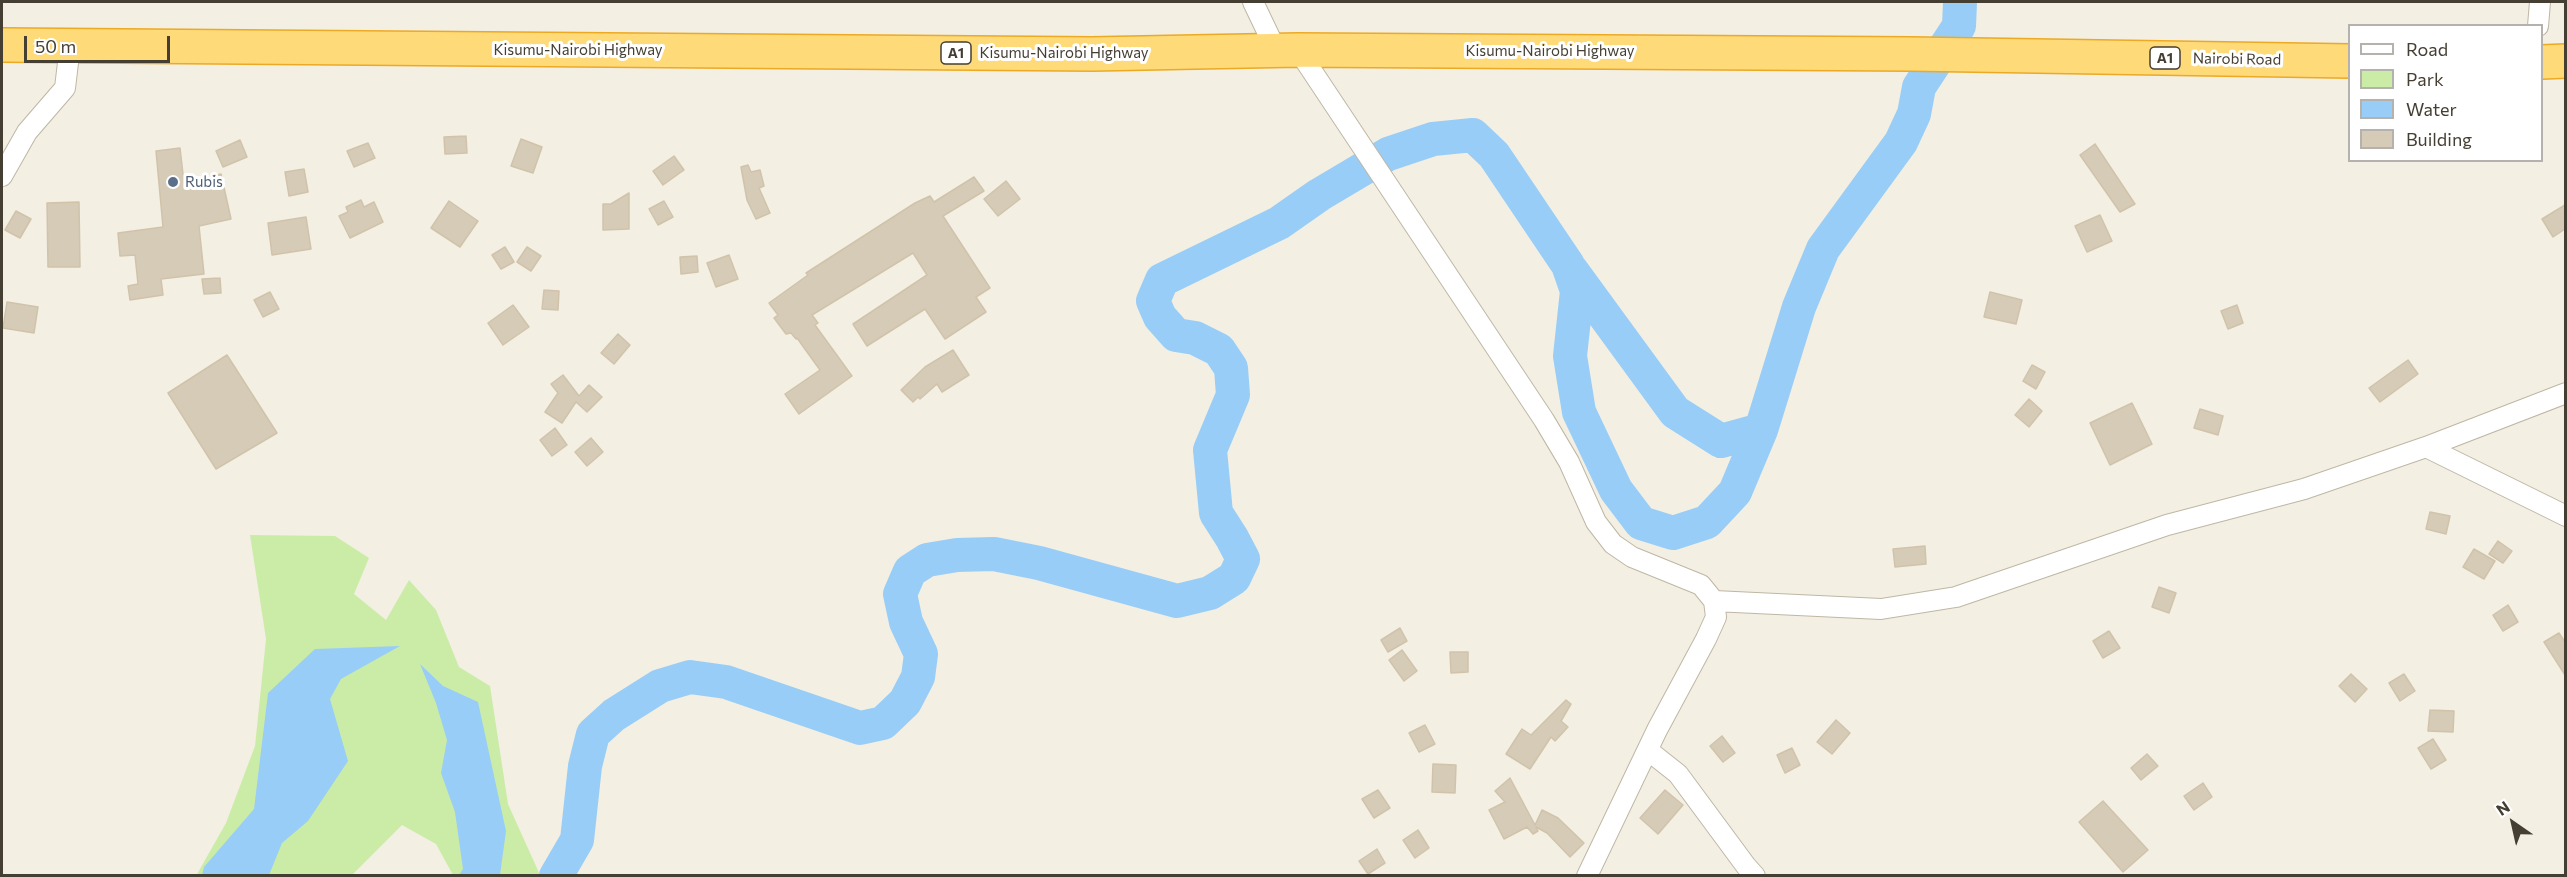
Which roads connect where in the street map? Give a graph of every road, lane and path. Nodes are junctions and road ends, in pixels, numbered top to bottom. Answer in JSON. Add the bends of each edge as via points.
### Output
{"nodes":[{"id":1,"x":1253,"y":2,"type":"edge"},
{"id":2,"x":2540,"y":2,"type":"edge"},
{"id":3,"x":2538,"y":24,"type":"edge"},
{"id":4,"x":2,"y":45,"type":"edge"},
{"id":5,"x":70,"y":46,"type":"junction"},
{"id":6,"x":1287,"y":50,"type":"junction"},
{"id":7,"x":1980,"y":55,"type":"joint"},
{"id":8,"x":2348,"y":61,"type":"edge"},
{"id":9,"x":2565,"y":61,"type":"edge"},
{"id":10,"x":2543,"y":62,"type":"edge"},
{"id":11,"x":2,"y":176,"type":"edge"},
{"id":12,"x":2565,"y":393,"type":"edge"},
{"id":13,"x":2426,"y":447,"type":"junction"},
{"id":14,"x":2565,"y":516,"type":"edge"},
{"id":15,"x":1714,"y":600,"type":"junction"},
{"id":16,"x":1654,"y":755,"type":"dead end"},
{"id":17,"x":1587,"y":876,"type":"edge"},
{"id":18,"x":1755,"y":876,"type":"edge"}],
"edges":[{"from":1,"to":6,"type":"street"},
{"from":2,"to":3,"type":"street"},
{"from":4,"to":5,"type":"highway","name":"Kisumu-Nairobi Highway","number":"A1"},
{"from":5,"to":6,"type":"highway","name":"Kisumu-Nairobi Highway","number":"A1","via":[[1080,54]]},
{"from":5,"to":11,"type":"street","via":[[64,88],[27,132]]},
{"from":6,"to":7,"type":"highway","name":"Kisumu-Nairobi Highway","number":"A1"},
{"from":6,"to":15,"type":"street","via":[[1359,142],[1544,420],[1607,537],[1632,556],[1701,585]]},
{"from":7,"to":8,"type":"highway","name":"Nairobi Road","number":"A1"},
{"from":9,"to":10,"type":"highway"},
{"from":12,"to":13,"type":"street"},
{"from":13,"to":14,"type":"street"},
{"from":13,"to":15,"type":"street","via":[[2304,489],[2167,525],[1956,597],[1881,609]]},
{"from":15,"to":17,"type":"street","via":[[1716,616],[1706,639]]},
{"from":16,"to":18,"type":"street","via":[[1678,774]]}]}
